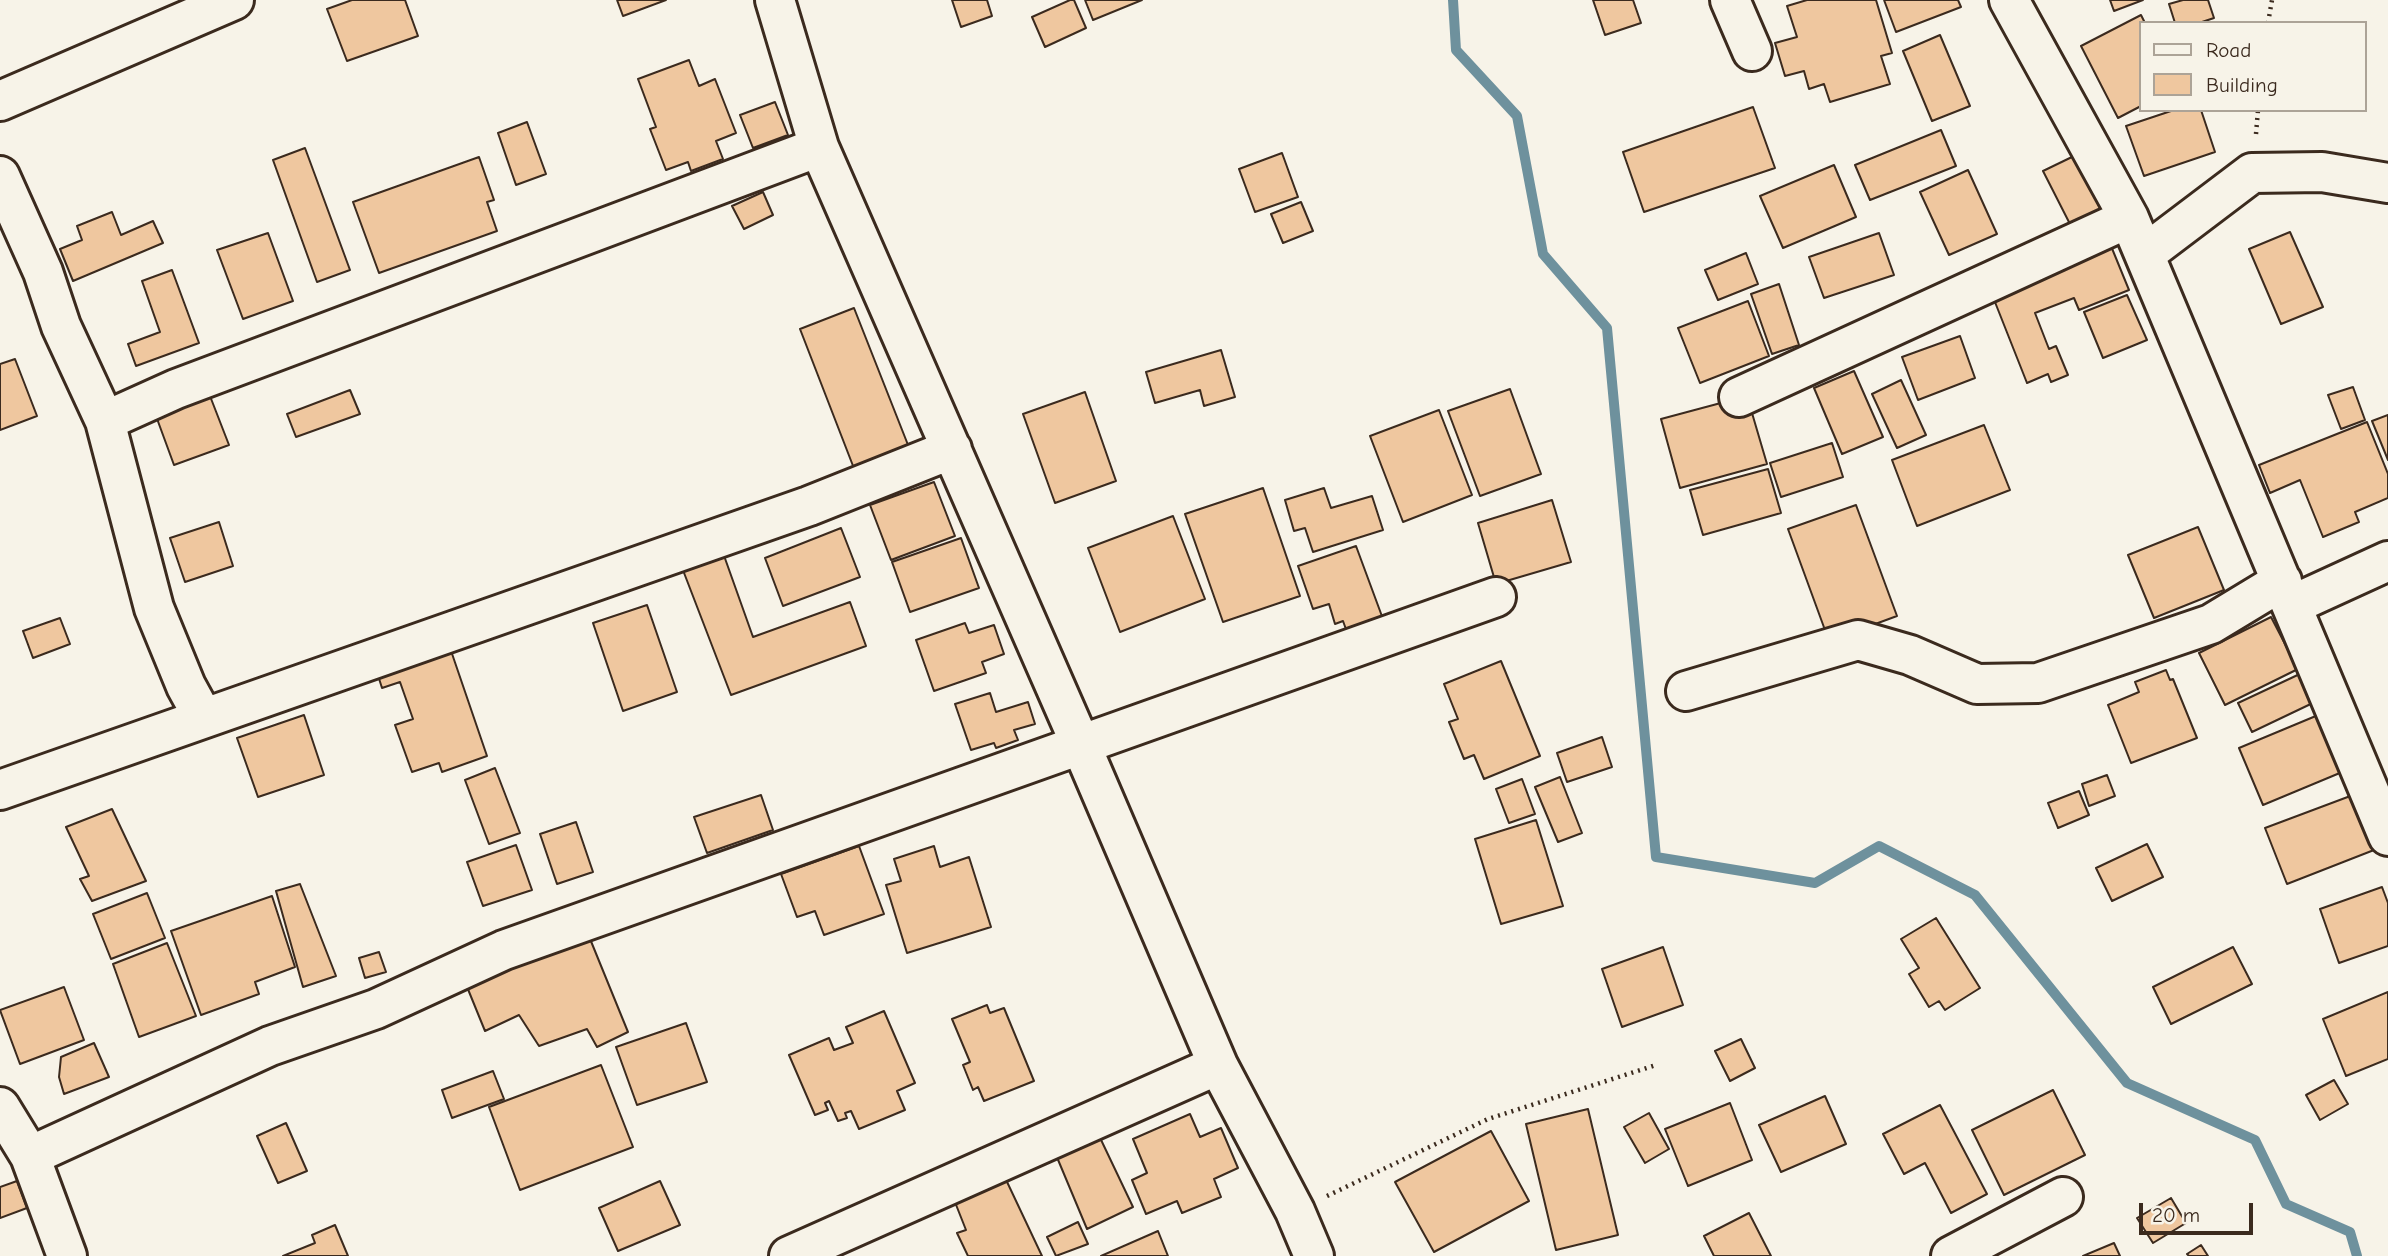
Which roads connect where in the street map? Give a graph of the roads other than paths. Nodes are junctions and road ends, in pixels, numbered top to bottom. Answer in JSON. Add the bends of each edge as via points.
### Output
{"nodes":[{"id":1,"x":234,"y":0,"type":"edge"},
{"id":2,"x":775,"y":0,"type":"edge"},
{"id":3,"x":1730,"y":0,"type":"edge"},
{"id":4,"x":2009,"y":0,"type":"edge"},
{"id":5,"x":1752,"y":51,"type":"dead end"},
{"id":6,"x":0,"y":101,"type":"edge"},
{"id":7,"x":818,"y":147,"type":"junction"},
{"id":8,"x":0,"y":176,"type":"edge"},
{"id":9,"x":2388,"y":183,"type":"edge"},
{"id":10,"x":2129,"y":218,"type":"junction"},
{"id":11,"x":2145,"y":254,"type":"junction"},
{"id":12,"x":1739,"y":397,"type":"dead end"},
{"id":13,"x":105,"y":421,"type":"junction"},
{"id":14,"x":952,"y":449,"type":"junction"},
{"id":15,"x":2388,"y":561,"type":"edge"},
{"id":16,"x":2287,"y":593,"type":"junction"},
{"id":17,"x":1496,"y":597,"type":"dead end"},
{"id":18,"x":1686,"y":691,"type":"dead end"},
{"id":19,"x":203,"y":718,"type":"junction"},
{"id":20,"x":1080,"y":743,"type":"junction"},
{"id":21,"x":0,"y":790,"type":"edge"},
{"id":22,"x":2388,"y":836,"type":"edge"},
{"id":23,"x":1218,"y":1066,"type":"junction"},
{"id":24,"x":0,"y":1107,"type":"edge"},
{"id":25,"x":30,"y":1156,"type":"junction"},
{"id":26,"x":2063,"y":1197,"type":"dead end"},
{"id":27,"x":58,"y":1254,"type":"edge"},
{"id":28,"x":789,"y":1256,"type":"edge"},
{"id":29,"x":1314,"y":1256,"type":"edge"},
{"id":30,"x":1951,"y":1256,"type":"edge"}],
"edges":[{"from":1,"to":6,"type":"street"},
{"from":2,"to":7,"type":"street"},
{"from":3,"to":5,"type":"street"},
{"from":4,"to":10,"type":"street"},
{"from":7,"to":13,"type":"street","via":[[176,389]]},
{"from":7,"to":14,"type":"street"},
{"from":8,"to":13,"type":"street"},
{"from":9,"to":11,"type":"street","via":[[2322,172],[2252,173]]},
{"from":10,"to":11,"type":"street"},
{"from":10,"to":12,"type":"street"},
{"from":11,"to":16,"type":"street"},
{"from":13,"to":19,"type":"street","via":[[154,608]]},
{"from":14,"to":19,"type":"street","via":[[809,506]]},
{"from":14,"to":20,"type":"street"},
{"from":15,"to":16,"type":"street"},
{"from":16,"to":18,"type":"street","via":[[2211,624],[2038,682],[1977,684],[1858,640]]},
{"from":16,"to":22,"type":"street"},
{"from":17,"to":20,"type":"street"},
{"from":19,"to":21,"type":"street"},
{"from":20,"to":23,"type":"street"},
{"from":20,"to":25,"type":"street","via":[[504,950],[376,1009],[270,1046]]},
{"from":23,"to":28,"type":"street"},
{"from":23,"to":29,"type":"street"},
{"from":24,"to":25,"type":"street"},
{"from":25,"to":27,"type":"street"},
{"from":26,"to":30,"type":"street"}]}
